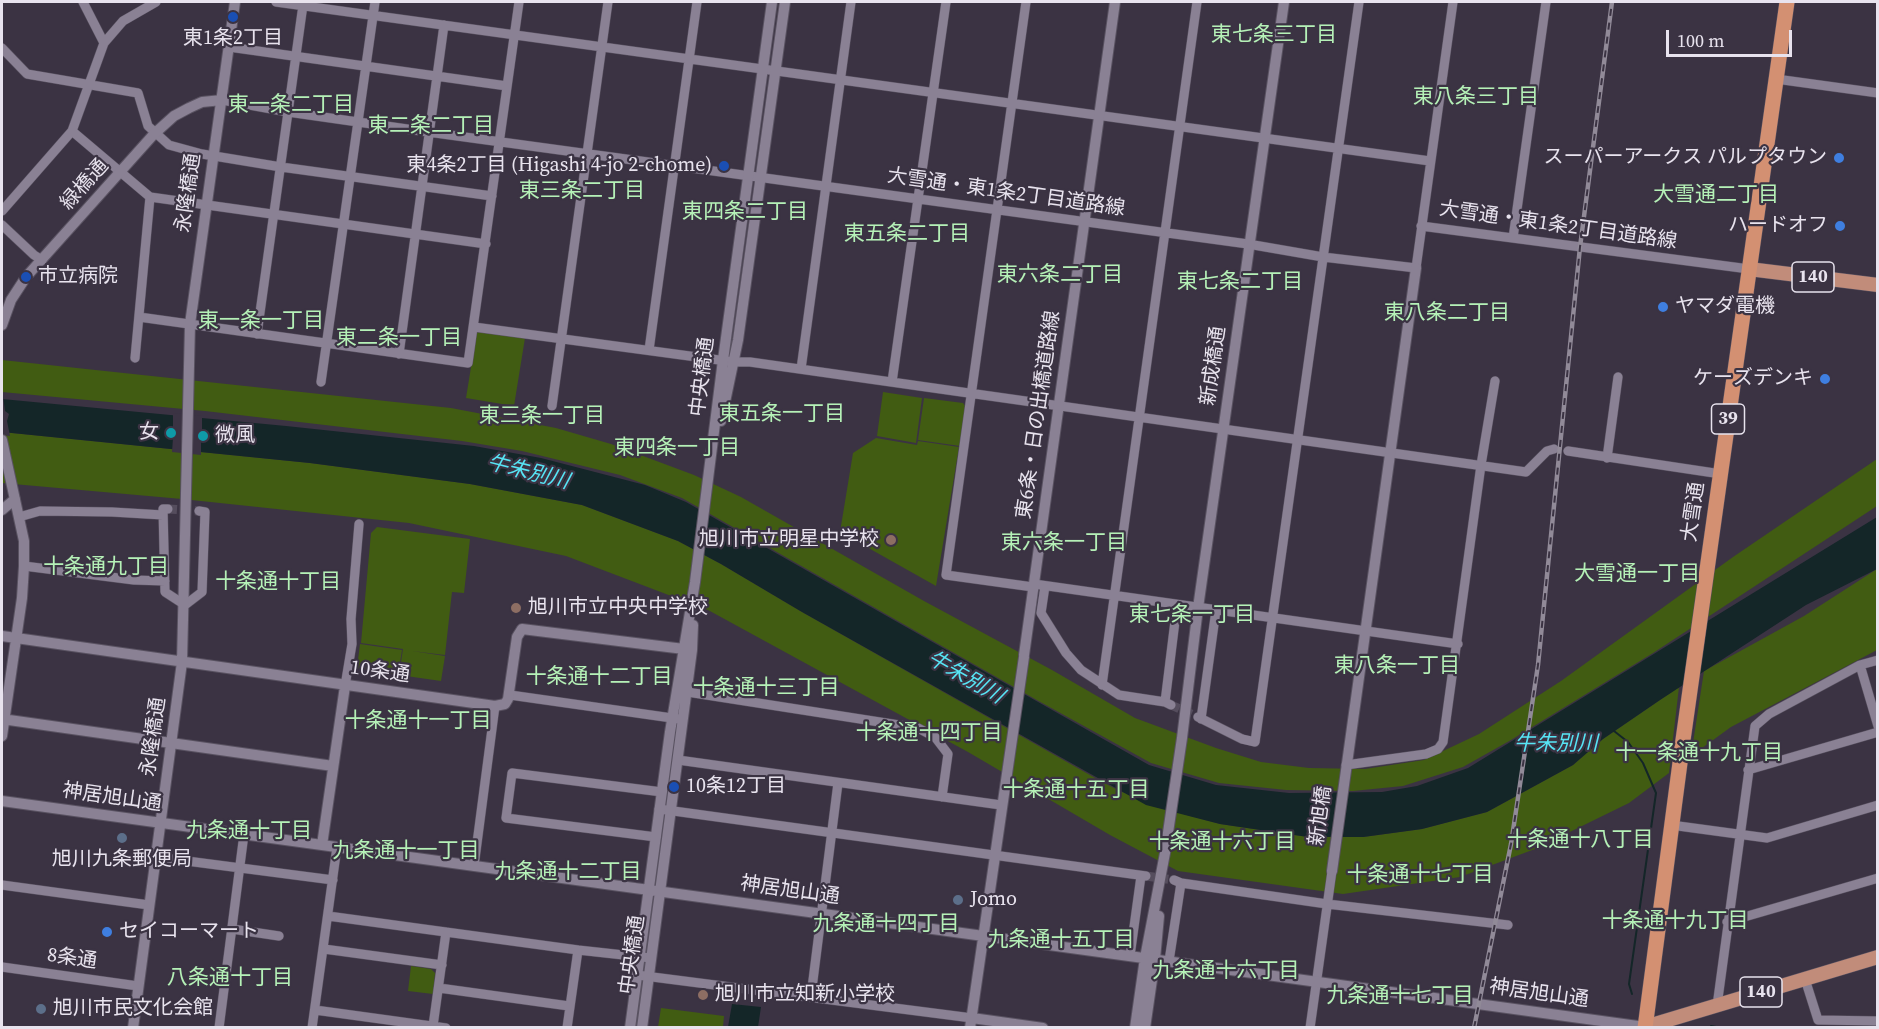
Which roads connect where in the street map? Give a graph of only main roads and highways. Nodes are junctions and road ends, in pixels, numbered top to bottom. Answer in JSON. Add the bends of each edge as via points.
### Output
{"nodes":[{"id":1,"x":1786,"y":2,"type":"edge"},
{"id":2,"x":1749,"y":269,"type":"junction"},
{"id":3,"x":1878,"y":285,"type":"edge"},
{"id":4,"x":1878,"y":957,"type":"edge"},
{"id":5,"x":1645,"y":1027,"type":"edge"}],
"edges":[{"from":1,"to":2,"type":"highway","name":"大雪通","number":"39"},
{"from":2,"to":3,"type":"main road","number":"140"},
{"from":2,"to":5,"type":"highway","name":"大雪通","number":"39"},
{"from":4,"to":5,"type":"main road","number":"140"}]}
